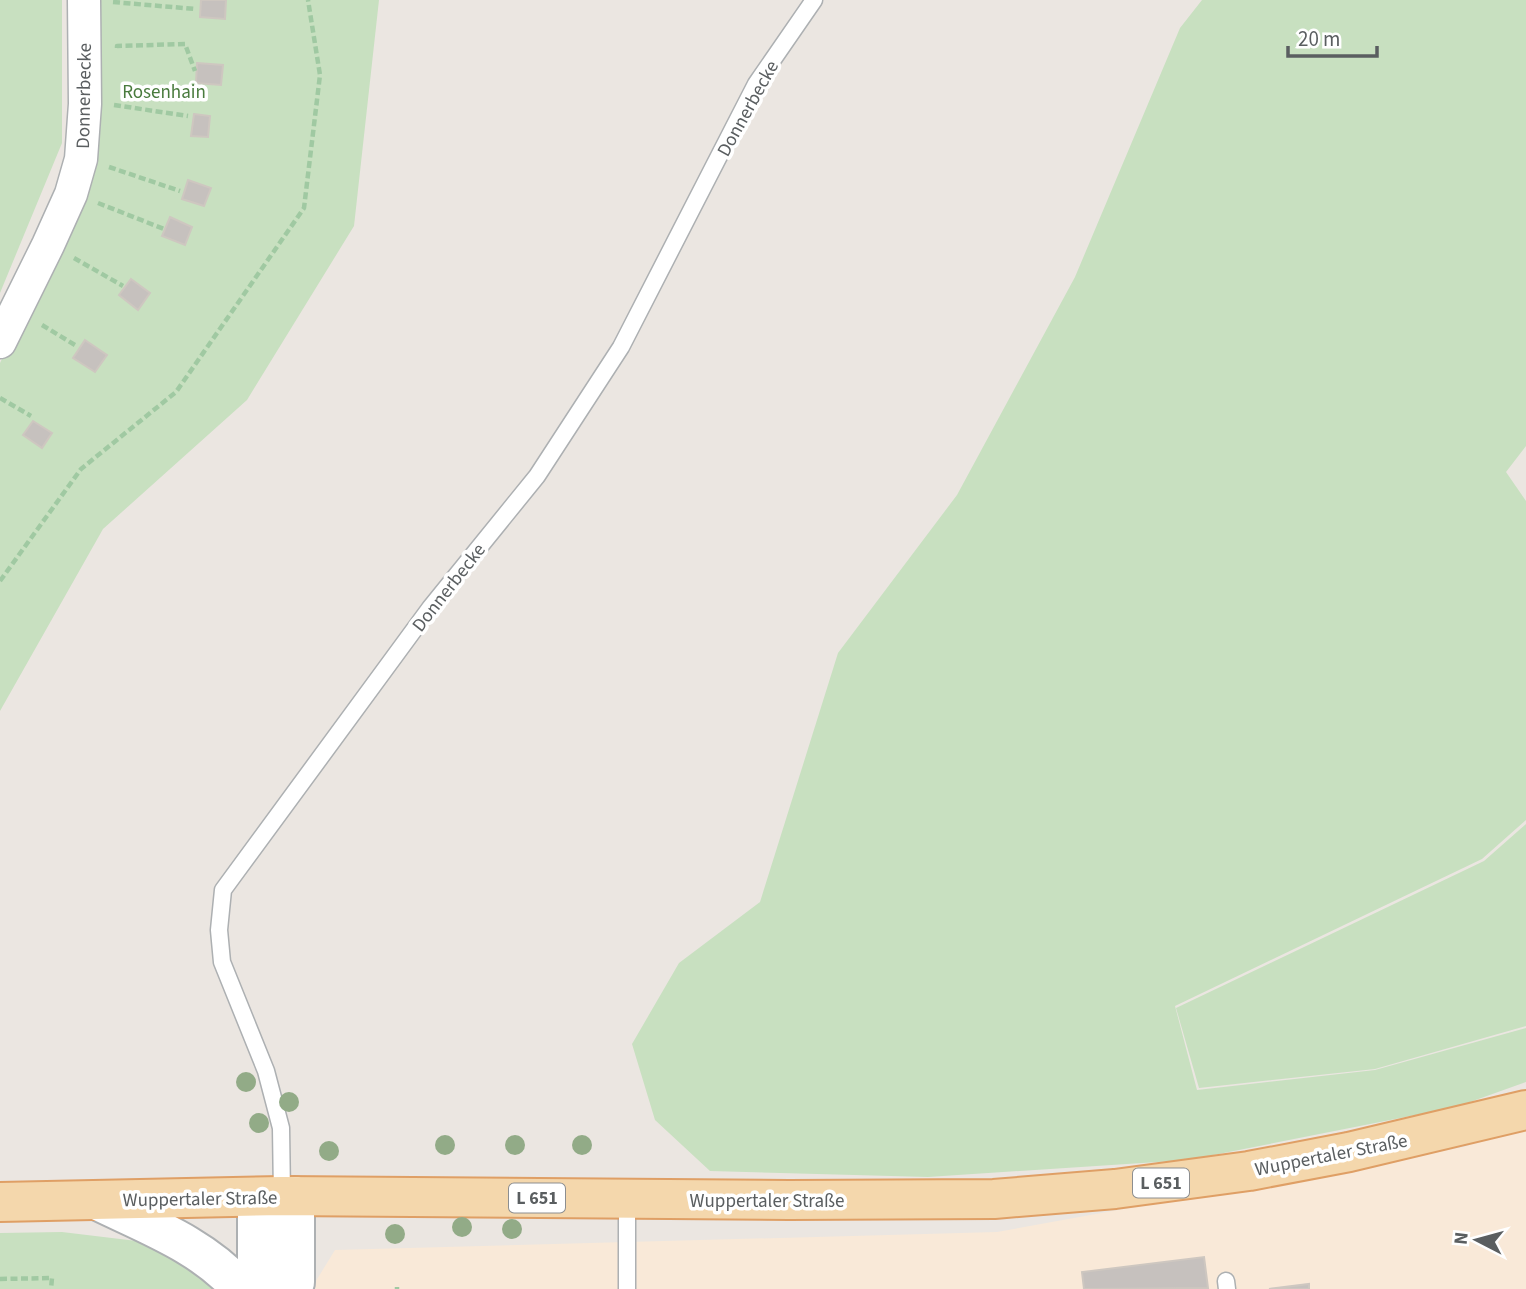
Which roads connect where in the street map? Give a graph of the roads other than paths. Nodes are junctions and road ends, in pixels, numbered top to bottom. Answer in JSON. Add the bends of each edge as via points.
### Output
{"nodes":[{"id":1,"x":84,"y":0,"type":"edge"},
{"id":2,"x":814,"y":0,"type":"edge"},
{"id":3,"x":0,"y":342,"type":"edge"},
{"id":4,"x":1526,"y":1110,"type":"edge"},
{"id":5,"x":278,"y":1197,"type":"junction"},
{"id":6,"x":627,"y":1199,"type":"junction"},
{"id":7,"x":96,"y":1200,"type":"junction"},
{"id":8,"x":0,"y":1202,"type":"edge"},
{"id":9,"x":241,"y":1289,"type":"edge"},
{"id":10,"x":265,"y":1289,"type":"edge"},
{"id":11,"x":288,"y":1289,"type":"edge"},
{"id":12,"x":628,"y":1289,"type":"edge"}],
"edges":[{"from":1,"to":3,"type":"street","name":"Donnerbecke","via":[[81,159],[71,194]]},
{"from":2,"to":5,"type":"lane","name":"Donnerbecke","via":[[756,84],[621,347],[537,476],[430,608],[223,890],[222,962],[267,1070],[281,1128]]},
{"from":4,"to":6,"type":"main road","name":"Wuppertaler Straße","number":"L 651","via":[[1336,1155],[1115,1189],[994,1199]]},
{"from":5,"to":6,"type":"main road","name":"Wuppertaler Straße","number":"L 651"},
{"from":5,"to":7,"type":"main road","name":"Wuppertaler Straße","number":"L 651"},
{"from":5,"to":10,"type":"street","via":[[257,1275]]},
{"from":5,"to":11,"type":"street","via":[[295,1282]]},
{"from":6,"to":12,"type":"lane"},
{"from":7,"to":8,"type":"main road","name":"Wuppertaler Straße","number":"L 651"},
{"from":7,"to":9,"type":"street","number":"L 651","via":[[212,1260]]}]}
